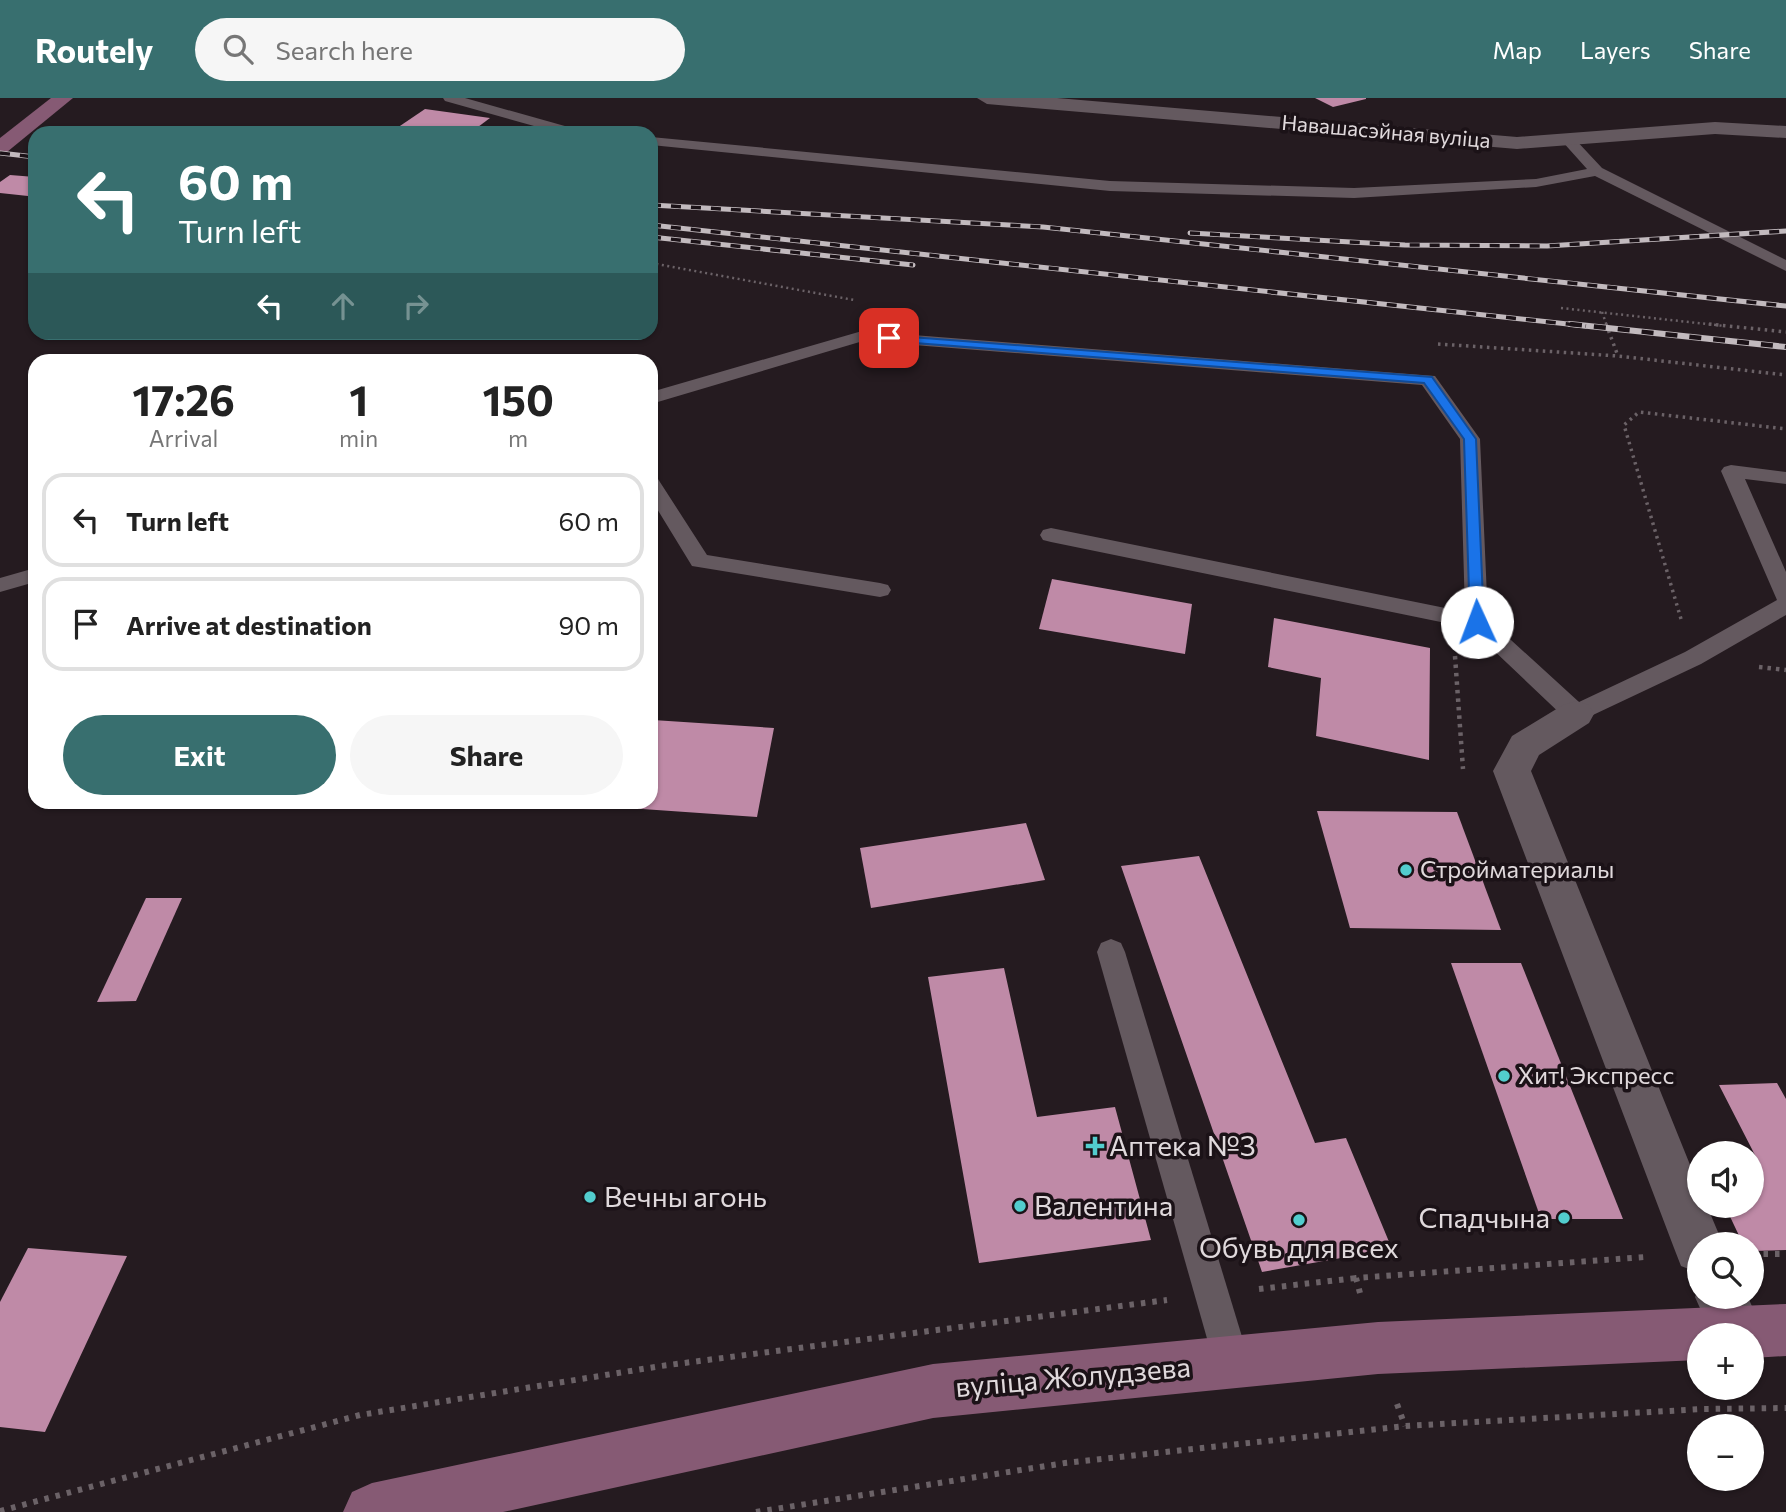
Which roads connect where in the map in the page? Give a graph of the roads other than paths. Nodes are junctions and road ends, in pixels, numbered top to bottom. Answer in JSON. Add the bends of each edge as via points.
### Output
{"nodes":[{"id":1,"x":63,"y":98,"type":"edge"},
{"id":2,"x":450,"y":98,"type":"edge"},
{"id":3,"x":987,"y":98,"type":"edge"},
{"id":4,"x":549,"y":126,"type":"edge"},
{"id":5,"x":1786,"y":132,"type":"edge"},
{"id":6,"x":1568,"y":140,"type":"junction"},
{"id":7,"x":658,"y":142,"type":"edge"},
{"id":8,"x":0,"y":148,"type":"edge"},
{"id":9,"x":1597,"y":172,"type":"junction"},
{"id":10,"x":1786,"y":266,"type":"edge"},
{"id":11,"x":658,"y":396,"type":"edge"},
{"id":12,"x":1786,"y":478,"type":"edge"},
{"id":13,"x":658,"y":494,"type":"edge"},
{"id":14,"x":1051,"y":535,"type":"dead end"},
{"id":15,"x":28,"y":577,"type":"edge"},
{"id":16,"x":0,"y":585,"type":"edge"},
{"id":17,"x":880,"y":590,"type":"dead end"},
{"id":18,"x":1786,"y":597,"type":"edge"},
{"id":19,"x":1786,"y":605,"type":"edge"},
{"id":20,"x":1477,"y":622,"type":"junction"},
{"id":21,"x":1576,"y":714,"type":"junction"},
{"id":22,"x":1111,"y":952,"type":"dead end"},
{"id":23,"x":1693,"y":1232,"type":"edge"},
{"id":24,"x":1748,"y":1320,"type":"edge"},
{"id":25,"x":1232,"y":1363,"type":"junction"},
{"id":26,"x":372,"y":1512,"type":"edge"}],
"edges":[{"from":1,"to":8,"type":"main road"},
{"from":2,"to":4,"type":"lane"},
{"from":3,"to":6,"type":"street","name":"Навашасэйная вуліца","via":[[1517,143]]},
{"from":5,"to":6,"type":"street","name":"Навашасэйная вуліца","via":[[1715,128]]},
{"from":6,"to":9,"type":"lane"},
{"from":7,"to":9,"type":"lane","via":[[1110,186],[1354,194],[1536,183]]},
{"from":9,"to":10,"type":"lane"},
{"from":11,"to":20,"type":"lane","via":[[862,336],[1428,380],[1470,439]]},
{"from":12,"to":18,"type":"lane","via":[[1731,471]]},
{"from":13,"to":17,"type":"lane","via":[[699,561]]},
{"from":14,"to":20,"type":"lane"},
{"from":15,"to":16,"type":"lane"},
{"from":19,"to":21,"type":"lane","via":[[1693,658]]},
{"from":20,"to":21,"type":"lane"},
{"from":21,"to":23,"type":"street","via":[[1525,746],[1512,771]]},
{"from":22,"to":25,"type":"lane"},
{"from":24,"to":25,"type":"main road","name":"вуліца Жолудзева"},
{"from":25,"to":26,"type":"main road","name":"вуліца Жолудзева","via":[[933,1391]]}]}
